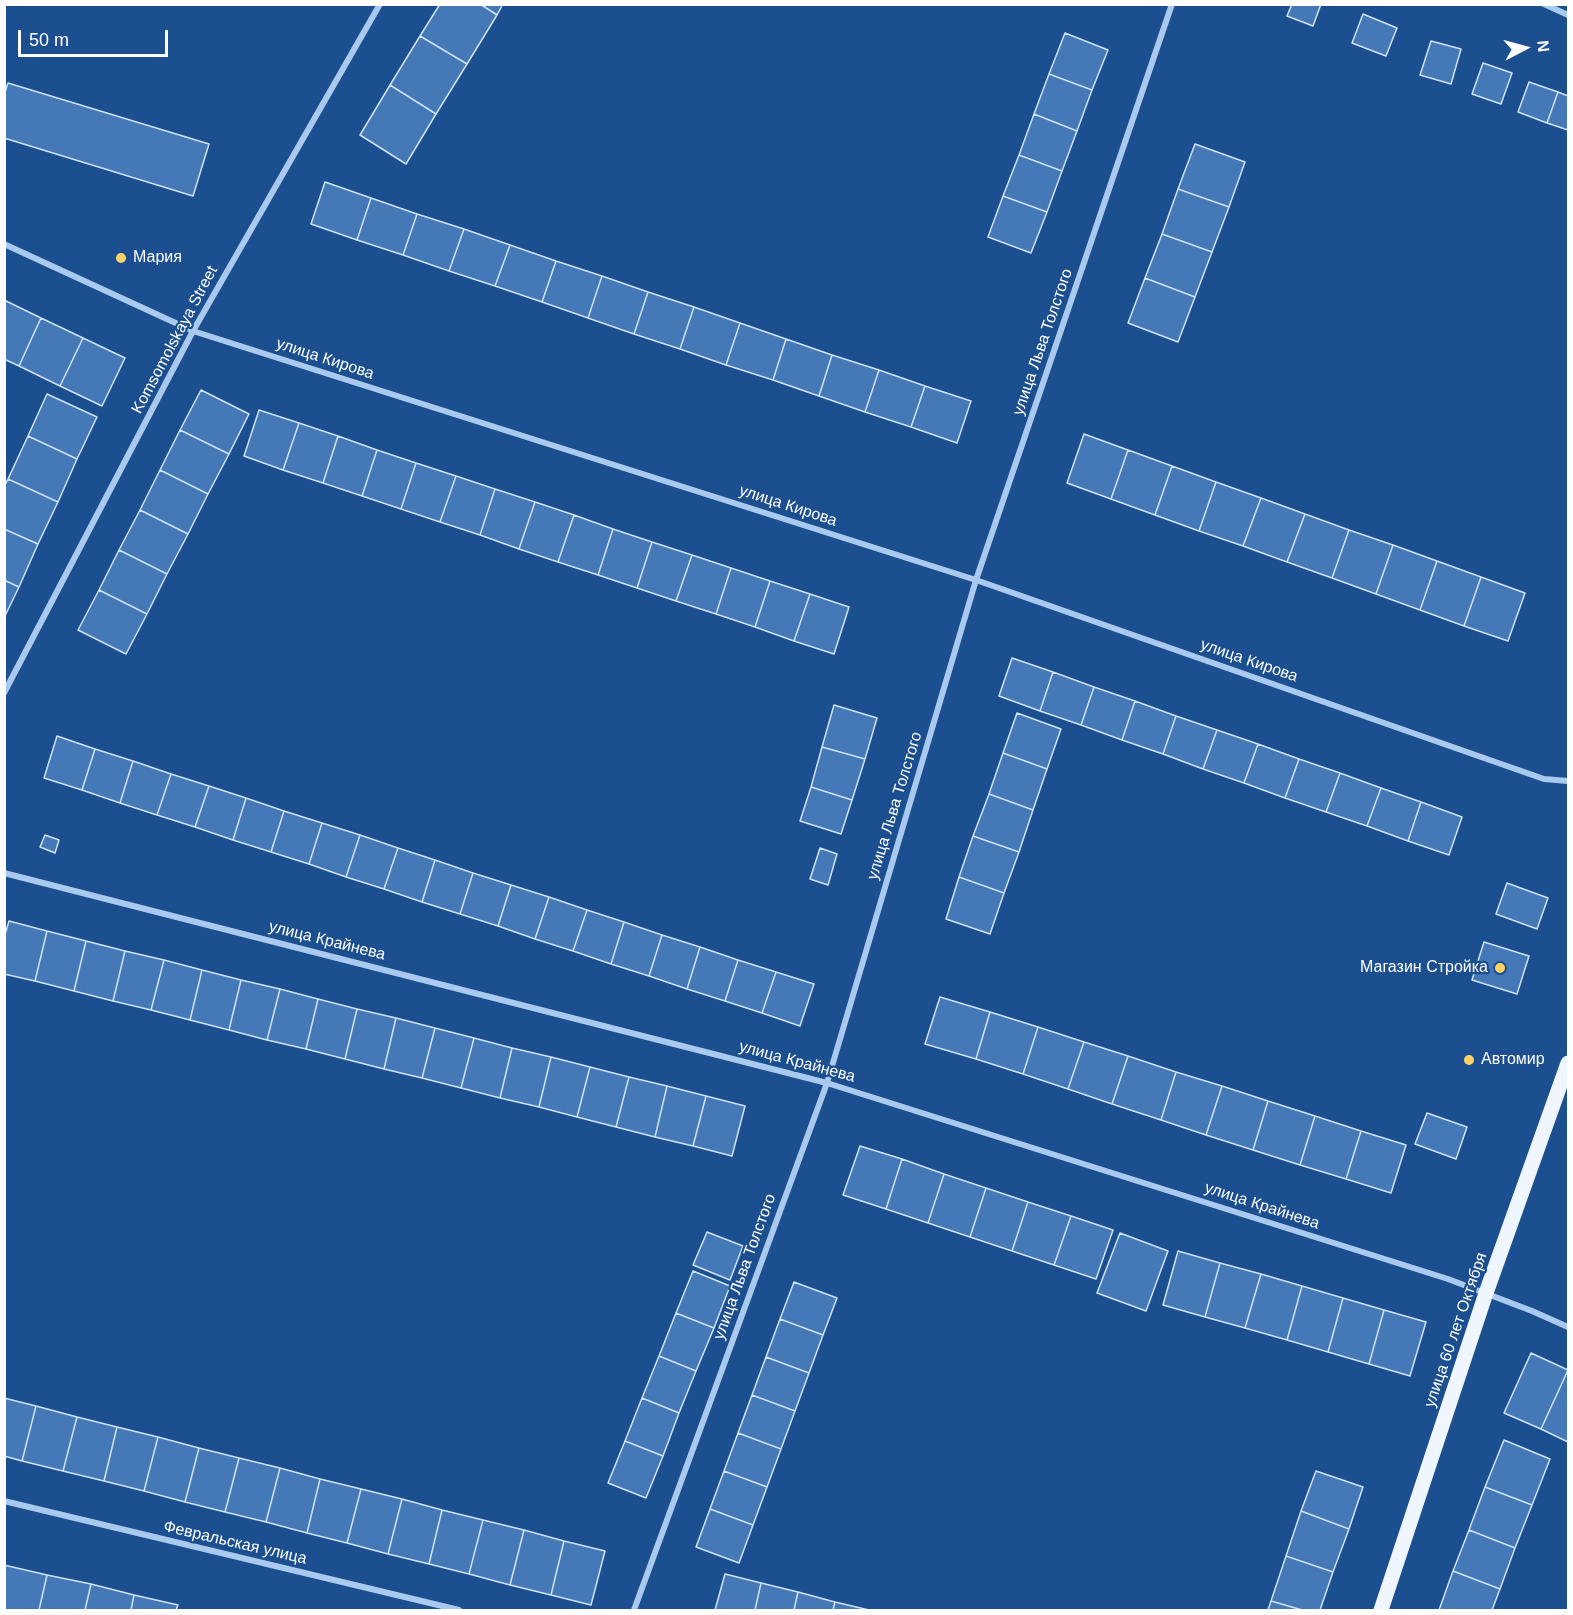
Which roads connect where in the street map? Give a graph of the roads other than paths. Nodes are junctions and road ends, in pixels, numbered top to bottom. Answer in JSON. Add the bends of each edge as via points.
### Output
{"nodes":[{"id":1,"x":380,"y":4,"type":"edge"},
{"id":2,"x":1172,"y":4,"type":"edge"},
{"id":3,"x":1544,"y":4,"type":"edge"},
{"id":4,"x":1569,"y":15,"type":"edge"},
{"id":5,"x":4,"y":244,"type":"edge"},
{"id":6,"x":193,"y":332,"type":"junction"},
{"id":7,"x":976,"y":579,"type":"junction"},
{"id":8,"x":4,"y":693,"type":"edge"},
{"id":9,"x":1569,"y":781,"type":"edge"},
{"id":10,"x":4,"y":873,"type":"edge"},
{"id":11,"x":1569,"y":1063,"type":"edge"},
{"id":12,"x":827,"y":1083,"type":"junction"},
{"id":13,"x":1486,"y":1293,"type":"junction"},
{"id":14,"x":1569,"y":1327,"type":"edge"},
{"id":15,"x":4,"y":1501,"type":"edge"},
{"id":16,"x":459,"y":1611,"type":"edge"},
{"id":17,"x":634,"y":1611,"type":"edge"},
{"id":18,"x":1381,"y":1611,"type":"edge"}],
"edges":[{"from":1,"to":6,"type":"street","name":"Komsomolskaya Street"},
{"from":2,"to":7,"type":"street","name":"улица Льва Толстого"},
{"from":3,"to":4,"type":"street"},
{"from":5,"to":6,"type":"street","name":"улица Кирова"},
{"from":6,"to":7,"type":"street","name":"улица Кирова"},
{"from":6,"to":8,"type":"street","name":"Komsomolskaya Street"},
{"from":7,"to":9,"type":"street","name":"улица Кирова","via":[[1544,779]]},
{"from":7,"to":12,"type":"street","name":"улица Льва Толстого"},
{"from":10,"to":12,"type":"street","name":"улица Крайнева"},
{"from":11,"to":13,"type":"main road","name":"улица 60 лет Октября"},
{"from":12,"to":13,"type":"street","name":"улица Крайнева"},
{"from":12,"to":17,"type":"street","name":"улица Льва Толстого"},
{"from":13,"to":14,"type":"street","name":"улица Крайнева"},
{"from":13,"to":18,"type":"main road","name":"улица 60 лет Октября"},
{"from":15,"to":16,"type":"street","name":"Февральская улица"}]}
